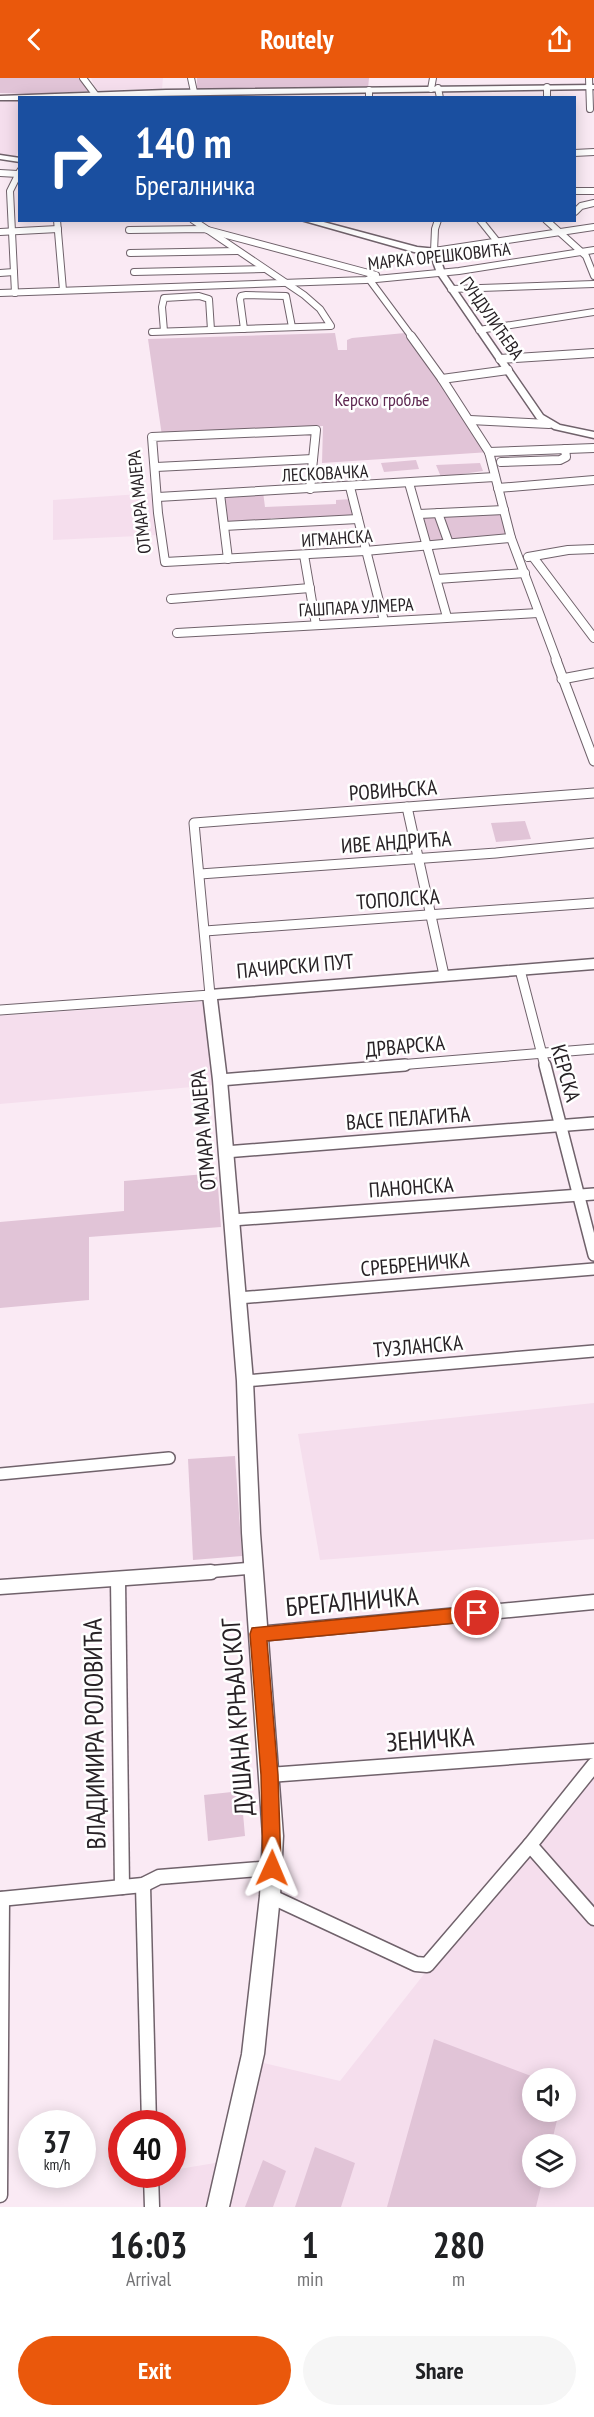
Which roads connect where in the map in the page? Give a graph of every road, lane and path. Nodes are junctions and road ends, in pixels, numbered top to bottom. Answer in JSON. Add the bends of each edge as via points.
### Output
{"nodes":[{"id":1,"x":83,"y":78,"type":"edge"},
{"id":2,"x":191,"y":78,"type":"edge"},
{"id":3,"x":370,"y":78,"type":"edge"},
{"id":4,"x":433,"y":78,"type":"edge"},
{"id":5,"x":591,"y":82,"type":"edge"},
{"id":6,"x":547,"y":87,"type":"junction"},
{"id":7,"x":435,"y":88,"type":"junction"},
{"id":8,"x":194,"y":92,"type":"junction"},
{"id":9,"x":95,"y":94,"type":"junction"},
{"id":10,"x":332,"y":94,"type":"edge"},
{"id":11,"x":369,"y":94,"type":"edge"},
{"id":12,"x":58,"y":96,"type":"edge"},
{"id":13,"x":439,"y":96,"type":"edge"},
{"id":14,"x":547,"y":96,"type":"edge"},
{"id":15,"x":0,"y":98,"type":"edge"},
{"id":16,"x":18,"y":98,"type":"edge"},
{"id":17,"x":590,"y":109,"type":"dead end"},
{"id":18,"x":594,"y":152,"type":"edge"},
{"id":19,"x":576,"y":153,"type":"edge"},
{"id":20,"x":0,"y":157,"type":"edge"},
{"id":21,"x":18,"y":160,"type":"edge"},
{"id":22,"x":18,"y":172,"type":"edge"},
{"id":23,"x":0,"y":173,"type":"edge"},
{"id":24,"x":18,"y":174,"type":"edge"},
{"id":25,"x":0,"y":190,"type":"edge"},
{"id":26,"x":10,"y":190,"type":"junction"},
{"id":27,"x":18,"y":191,"type":"edge"},
{"id":28,"x":576,"y":191,"type":"edge"},
{"id":29,"x":594,"y":192,"type":"edge"},
{"id":30,"x":594,"y":203,"type":"edge"},
{"id":31,"x":11,"y":209,"type":"junction"},
{"id":32,"x":0,"y":210,"type":"edge"},
{"id":33,"x":576,"y":211,"type":"edge"},
{"id":34,"x":576,"y":213,"type":"edge"},
{"id":35,"x":57,"y":222,"type":"edge"},
{"id":36,"x":195,"y":222,"type":"edge"},
{"id":37,"x":312,"y":222,"type":"edge"},
{"id":38,"x":437,"y":222,"type":"edge"},
{"id":39,"x":482,"y":222,"type":"edge"},
{"id":40,"x":548,"y":222,"type":"edge"},
{"id":41,"x":590,"y":227,"type":"edge"},
{"id":42,"x":58,"y":229,"type":"junction"},
{"id":43,"x":204,"y":229,"type":"junction"},
{"id":44,"x":129,"y":230,"type":"dead end"},
{"id":45,"x":12,"y":231,"type":"junction"},
{"id":46,"x":0,"y":232,"type":"edge"},
{"id":47,"x":557,"y":232,"type":"junction"},
{"id":48,"x":218,"y":235,"type":"junction"},
{"id":49,"x":496,"y":240,"type":"junction"},
{"id":50,"x":594,"y":250,"type":"edge"},
{"id":51,"x":237,"y":251,"type":"junction"},
{"id":52,"x":434,"y":251,"type":"junction"},
{"id":53,"x":580,"y":251,"type":"junction"},
{"id":54,"x":129,"y":253,"type":"dead end"},
{"id":55,"x":264,"y":268,"type":"junction"},
{"id":56,"x":14,"y":272,"type":"junction"},
{"id":57,"x":134,"y":272,"type":"dead end"},
{"id":58,"x":0,"y":273,"type":"edge"},
{"id":59,"x":441,"y":273,"type":"junction"},
{"id":60,"x":594,"y":276,"type":"edge"},
{"id":61,"x":382,"y":278,"type":"junction"},
{"id":62,"x":369,"y":279,"type":"junction"},
{"id":63,"x":286,"y":284,"type":"junction"},
{"id":64,"x":594,"y":284,"type":"edge"},
{"id":65,"x":451,"y":289,"type":"junction"},
{"id":66,"x":63,"y":290,"type":"junction"},
{"id":67,"x":0,"y":293,"type":"edge"},
{"id":68,"x":15,"y":293,"type":"junction"},
{"id":69,"x":594,"y":312,"type":"edge"},
{"id":70,"x":292,"y":327,"type":"junction"},
{"id":71,"x":244,"y":329,"type":"junction"},
{"id":72,"x":211,"y":330,"type":"junction"},
{"id":73,"x":479,"y":330,"type":"junction"},
{"id":74,"x":164,"y":331,"type":"junction"},
{"id":75,"x":152,"y":332,"type":"dead end"},
{"id":76,"x":594,"y":353,"type":"edge"},
{"id":77,"x":500,"y":359,"type":"junction"},
{"id":78,"x":508,"y":370,"type":"junction"},
{"id":79,"x":442,"y":379,"type":"junction"},
{"id":80,"x":470,"y":420,"type":"junction"},
{"id":81,"x":549,"y":424,"type":"junction"},
{"id":82,"x":594,"y":435,"type":"edge"},
{"id":83,"x":594,"y":448,"type":"edge"},
{"id":84,"x":565,"y":449,"type":"junction"},
{"id":85,"x":489,"y":452,"type":"junction"},
{"id":86,"x":313,"y":459,"type":"junction"},
{"id":87,"x":501,"y":462,"type":"dead end"},
{"id":88,"x":156,"y":467,"type":"junction"},
{"id":89,"x":495,"y":477,"type":"junction"},
{"id":90,"x":594,"y":480,"type":"edge"},
{"id":91,"x":409,"y":483,"type":"junction"},
{"id":92,"x":350,"y":487,"type":"junction"},
{"id":93,"x":498,"y":488,"type":"junction"},
{"id":94,"x":310,"y":489,"type":"junction"},
{"id":95,"x":220,"y":494,"type":"junction"},
{"id":96,"x":158,"y":497,"type":"junction"},
{"id":97,"x":504,"y":510,"type":"junction"},
{"id":98,"x":438,"y":513,"type":"junction"},
{"id":99,"x":418,"y":514,"type":"junction"},
{"id":100,"x":358,"y":519,"type":"junction"},
{"id":101,"x":224,"y":526,"type":"junction"},
{"id":102,"x":511,"y":538,"type":"junction"},
{"id":103,"x":448,"y":541,"type":"dead end"},
{"id":104,"x":426,"y":546,"type":"junction"},
{"id":105,"x":594,"y":549,"type":"edge"},
{"id":106,"x":365,"y":551,"type":"junction"},
{"id":107,"x":304,"y":555,"type":"junction"},
{"id":108,"x":533,"y":557,"type":"junction"},
{"id":109,"x":519,"y":558,"type":"junction"},
{"id":110,"x":228,"y":559,"type":"junction"},
{"id":111,"x":165,"y":562,"type":"joint"},
{"id":112,"x":525,"y":573,"type":"junction"},
{"id":113,"x":437,"y":579,"type":"junction"},
{"id":114,"x":310,"y":588,"type":"junction"},
{"id":115,"x":171,"y":599,"type":"dead end"},
{"id":116,"x":538,"y":613,"type":"junction"},
{"id":117,"x":447,"y":617,"type":"junction"},
{"id":118,"x":384,"y":621,"type":"junction"},
{"id":119,"x":316,"y":625,"type":"junction"},
{"id":120,"x":177,"y":633,"type":"dead end"},
{"id":121,"x":594,"y":638,"type":"edge"},
{"id":122,"x":594,"y":673,"type":"edge"},
{"id":123,"x":562,"y":679,"type":"junction"},
{"id":124,"x":594,"y":761,"type":"edge"},
{"id":125,"x":594,"y":793,"type":"edge"},
{"id":126,"x":407,"y":807,"type":"junction"},
{"id":127,"x":194,"y":823,"type":"joint"},
{"id":128,"x":594,"y":843,"type":"edge"},
{"id":129,"x":418,"y":858,"type":"junction"},
{"id":130,"x":200,"y":874,"type":"junction"},
{"id":131,"x":594,"y":903,"type":"edge"},
{"id":132,"x":429,"y":915,"type":"junction"},
{"id":133,"x":205,"y":931,"type":"junction"},
{"id":134,"x":594,"y":964,"type":"edge"},
{"id":135,"x":520,"y":970,"type":"junction"},
{"id":136,"x":444,"y":975,"type":"junction"},
{"id":137,"x":210,"y":995,"type":"junction"},
{"id":138,"x":0,"y":1010,"type":"edge"},
{"id":139,"x":594,"y":1049,"type":"edge"},
{"id":140,"x":540,"y":1053,"type":"junction"},
{"id":141,"x":220,"y":1080,"type":"junction"},
{"id":142,"x":594,"y":1123,"type":"edge"},
{"id":143,"x":561,"y":1125,"type":"junction"},
{"id":144,"x":225,"y":1152,"type":"junction"},
{"id":145,"x":594,"y":1194,"type":"edge"},
{"id":146,"x":579,"y":1195,"type":"junction"},
{"id":147,"x":232,"y":1220,"type":"junction"},
{"id":148,"x":594,"y":1255,"type":"edge"},
{"id":149,"x":594,"y":1269,"type":"edge"},
{"id":150,"x":238,"y":1298,"type":"junction"},
{"id":151,"x":594,"y":1351,"type":"edge"},
{"id":152,"x":245,"y":1381,"type":"junction"},
{"id":153,"x":248,"y":1434,"type":"joint"},
{"id":154,"x":169,"y":1458,"type":"dead end"},
{"id":155,"x":0,"y":1474,"type":"edge"},
{"id":156,"x":253,"y":1568,"type":"junction"},
{"id":157,"x":118,"y":1580,"type":"junction"},
{"id":158,"x":0,"y":1587,"type":"edge"},
{"id":159,"x":594,"y":1602,"type":"edge"},
{"id":160,"x":258,"y":1634,"type":"junction"},
{"id":161,"x":594,"y":1751,"type":"edge"},
{"id":162,"x":594,"y":1766,"type":"edge"},
{"id":163,"x":270,"y":1775,"type":"junction"},
{"id":164,"x":530,"y":1845,"type":"junction"},
{"id":165,"x":272,"y":1868,"type":"junction"},
{"id":166,"x":143,"y":1886,"type":"junction"},
{"id":167,"x":122,"y":1887,"type":"junction"},
{"id":168,"x":270,"y":1896,"type":"junction"},
{"id":169,"x":1,"y":1899,"type":"edge"},
{"id":170,"x":594,"y":1918,"type":"edge"},
{"id":171,"x":149,"y":2110,"type":"edge"},
{"id":172,"x":151,"y":2188,"type":"edge"},
{"id":173,"x":0,"y":2195,"type":"edge"},
{"id":174,"x":152,"y":2207,"type":"edge"},
{"id":175,"x":218,"y":2207,"type":"edge"}],
"edges":[{"from":1,"to":9,"type":"street"},
{"from":2,"to":8,"type":"street"},
{"from":3,"to":11,"type":"street"},
{"from":4,"to":7,"type":"street"},
{"from":5,"to":6,"type":"street"},
{"from":5,"to":17,"type":"street"},
{"from":6,"to":7,"type":"street"},
{"from":6,"to":14,"type":"street"},
{"from":7,"to":11,"type":"street"},
{"from":7,"to":13,"type":"street"},
{"from":8,"to":9,"type":"street"},
{"from":8,"to":10,"type":"street"},
{"from":9,"to":12,"type":"street"},
{"from":10,"to":11,"type":"street"},
{"from":15,"to":16,"type":"street"},
{"from":18,"to":19,"type":"street"},
{"from":20,"to":21,"type":"street"},
{"from":22,"to":23,"type":"street"},
{"from":24,"to":26,"type":"street"},
{"from":25,"to":26,"type":"street"},
{"from":26,"to":27,"type":"street"},
{"from":26,"to":31,"type":"street"},
{"from":28,"to":29,"type":"street"},
{"from":30,"to":33,"type":"street"},
{"from":31,"to":32,"type":"street"},
{"from":31,"to":45,"type":"street"},
{"from":34,"to":41,"type":"street"},
{"from":35,"to":42,"type":"street"},
{"from":36,"to":43,"type":"street"},
{"from":37,"to":52,"type":"street"},
{"from":38,"to":52,"type":"street","name":"ГУНДУЛИЋЕВА"},
{"from":39,"to":49,"type":"street"},
{"from":40,"to":47,"type":"street"},
{"from":41,"to":47,"type":"street"},
{"from":42,"to":45,"type":"street"},
{"from":42,"to":66,"type":"street"},
{"from":43,"to":44,"type":"street"},
{"from":43,"to":48,"type":"street"},
{"from":45,"to":46,"type":"street"},
{"from":45,"to":56,"type":"street"},
{"from":47,"to":49,"type":"street"},
{"from":47,"to":53,"type":"street"},
{"from":48,"to":51,"type":"street"},
{"from":48,"to":61,"type":"street"},
{"from":49,"to":52,"type":"street"},
{"from":50,"to":53,"type":"street","name":"МАРКА ОРЕШКОВИЋА"},
{"from":51,"to":54,"type":"street"},
{"from":51,"to":55,"type":"street"},
{"from":52,"to":59,"type":"street","name":"ГУНДУЛИЋЕВА"},
{"from":53,"to":59,"type":"street","name":"МАРКА ОРЕШКОВИЋА"},
{"from":53,"to":60,"type":"street"},
{"from":55,"to":57,"type":"street"},
{"from":55,"to":63,"type":"street"},
{"from":56,"to":58,"type":"street"},
{"from":56,"to":68,"type":"street"},
{"from":59,"to":61,"type":"street","name":"МАРКА ОРЕШКОВИЋА"},
{"from":59,"to":65,"type":"street","name":"ГУНДУЛИЋЕВА"},
{"from":61,"to":62,"type":"street","name":"МАРКА ОРЕШКОВИЋА"},
{"from":62,"to":63,"type":"street","name":"МАРКА ОРЕШКОВИЋА"},
{"from":62,"to":79,"type":"street"},
{"from":63,"to":66,"type":"street","name":"МАРКА ОРЕШКОВИЋА"},
{"from":63,"to":70,"type":"street","via":[[320,309],[331,326]]},
{"from":64,"to":65,"type":"street"},
{"from":65,"to":73,"type":"street","name":"ГУНДУЛИЋЕВА"},
{"from":66,"to":68,"type":"street","name":"МАРКА ОРЕШКОВИЋА"},
{"from":67,"to":68,"type":"street","name":"МАРКА ОРЕШКОВИЋА"},
{"from":69,"to":73,"type":"street"},
{"from":70,"to":71,"type":"street"},
{"from":70,"to":71,"type":"street","via":[[285,295],[241,296]]},
{"from":71,"to":72,"type":"street"},
{"from":72,"to":74,"type":"street"},
{"from":72,"to":74,"type":"street","via":[[207,297],[164,298]]},
{"from":73,"to":77,"type":"street","name":"ГУНДУЛИЋЕВА"},
{"from":74,"to":75,"type":"street"},
{"from":76,"to":77,"type":"street"},
{"from":77,"to":78,"type":"street","name":"ГУНДУЛИЋЕВА"},
{"from":78,"to":79,"type":"street"},
{"from":78,"to":81,"type":"street","name":"ГУНДУЛИЋЕВА"},
{"from":79,"to":80,"type":"street"},
{"from":80,"to":81,"type":"street"},
{"from":80,"to":85,"type":"street"},
{"from":81,"to":82,"type":"street"},
{"from":83,"to":84,"type":"street"},
{"from":84,"to":85,"type":"street"},
{"from":84,"to":87,"type":"street","via":[[566,457],[560,460]]},
{"from":85,"to":89,"type":"street"},
{"from":86,"to":88,"type":"street"},
{"from":86,"to":88,"type":"street","name":"ОТМАРА МАЈЕРА","via":[[316,430],[152,437]]},
{"from":86,"to":94,"type":"street"},
{"from":88,"to":96,"type":"street","name":"ОТМАРА МАЈЕРА"},
{"from":89,"to":91,"type":"street","name":"ЛЕСКОВАЧКА"},
{"from":89,"to":93,"type":"street"},
{"from":90,"to":93,"type":"street"},
{"from":91,"to":92,"type":"street","name":"ЛЕСКОВАЧКА"},
{"from":91,"to":99,"type":"street"},
{"from":92,"to":94,"type":"street","name":"ЛЕСКОВАЧКА"},
{"from":92,"to":100,"type":"street"},
{"from":93,"to":97,"type":"street"},
{"from":94,"to":95,"type":"street","name":"ЛЕСКОВАЧКА"},
{"from":95,"to":96,"type":"street","name":"ЛЕСКОВАЧКА"},
{"from":95,"to":101,"type":"street"},
{"from":96,"to":111,"type":"street","name":"ОТМАРА МАЈЕРА"},
{"from":97,"to":98,"type":"street"},
{"from":97,"to":102,"type":"street"},
{"from":98,"to":99,"type":"street"},
{"from":98,"to":103,"type":"street"},
{"from":99,"to":104,"type":"street"},
{"from":100,"to":101,"type":"street"},
{"from":100,"to":106,"type":"street"},
{"from":101,"to":110,"type":"street"},
{"from":102,"to":104,"type":"street","name":"ИГМАНСКА"},
{"from":102,"to":109,"type":"street"},
{"from":104,"to":106,"type":"street","name":"ИГМАНСКА"},
{"from":104,"to":113,"type":"street"},
{"from":105,"to":108,"type":"street"},
{"from":106,"to":107,"type":"street","name":"ИГМАНСКА"},
{"from":106,"to":118,"type":"street"},
{"from":107,"to":110,"type":"street","name":"ИГМАНСКА"},
{"from":107,"to":114,"type":"street"},
{"from":108,"to":109,"type":"street"},
{"from":108,"to":121,"type":"street"},
{"from":109,"to":112,"type":"street"},
{"from":110,"to":111,"type":"street","name":"ИГМАНСКА"},
{"from":112,"to":113,"type":"street"},
{"from":112,"to":116,"type":"street"},
{"from":113,"to":117,"type":"street"},
{"from":114,"to":115,"type":"street"},
{"from":114,"to":119,"type":"street"},
{"from":116,"to":117,"type":"street","name":"ГАШПАРА УЛМЕРА"},
{"from":116,"to":123,"type":"street"},
{"from":117,"to":118,"type":"street","name":"ГАШПАРА УЛМЕРА"},
{"from":118,"to":119,"type":"street","name":"ГАШПАРА УЛМЕРА"},
{"from":119,"to":120,"type":"street","name":"ГАШПАРА УЛМЕРА"},
{"from":122,"to":123,"type":"street"},
{"from":123,"to":124,"type":"street"},
{"from":125,"to":126,"type":"street","name":"РОВИЊСКА"},
{"from":126,"to":127,"type":"street","name":"РОВИЊСКА"},
{"from":126,"to":129,"type":"street"},
{"from":127,"to":130,"type":"street","name":"ОТМАРА МАЈЕРА"},
{"from":128,"to":129,"type":"street","name":"ИВЕ АНДРИЋА"},
{"from":129,"to":130,"type":"street","name":"ИВЕ АНДРИЋА"},
{"from":129,"to":132,"type":"street"},
{"from":130,"to":133,"type":"street","name":"ОТМАРА МАЈЕРА"},
{"from":131,"to":132,"type":"street","name":"ТОПОЛСКА"},
{"from":132,"to":133,"type":"street","name":"ТОПОЛСКА"},
{"from":132,"to":136,"type":"street"},
{"from":133,"to":137,"type":"street","name":"ОТМАРА МАЈЕРА"},
{"from":134,"to":135,"type":"street","name":"ПАЧИРСКИ ПУТ"},
{"from":135,"to":136,"type":"street","name":"ПАЧИРСКИ ПУТ"},
{"from":135,"to":140,"type":"street","name":"КЕРСКА"},
{"from":136,"to":137,"type":"street","name":"ПАЧИРСКИ ПУТ"},
{"from":137,"to":138,"type":"street","name":"ПАЧИРСКИ ПУТ"},
{"from":137,"to":141,"type":"street","name":"ОТМАРА МАЈЕРА"},
{"from":139,"to":140,"type":"street","name":"ДРВАРСКА"},
{"from":140,"to":141,"type":"street","name":"ДРВАРСКА"},
{"from":140,"to":143,"type":"street","name":"КЕРСКА"},
{"from":141,"to":144,"type":"street","name":"ОТМАРА МАЈЕРА"},
{"from":142,"to":143,"type":"street","name":"ВАСЕ ПЕЛАГИЋА"},
{"from":143,"to":144,"type":"street","name":"ВАСЕ ПЕЛАГИЋА"},
{"from":143,"to":146,"type":"street","name":"КЕРСКА"},
{"from":144,"to":147,"type":"street","name":"ОТМАРА МАЈЕРА"},
{"from":145,"to":146,"type":"street","name":"ПАНОНСКА"},
{"from":146,"to":147,"type":"street","name":"ПАНОНСКА"},
{"from":146,"to":148,"type":"street","name":"КЕРСКА"},
{"from":147,"to":150,"type":"street","name":"ОТМАРА МАЈЕРА"},
{"from":149,"to":150,"type":"street","name":"СРЕБРЕНИЧКА"},
{"from":150,"to":152,"type":"street","name":"ОТМАРА МАЈЕРА"},
{"from":151,"to":152,"type":"street","name":"ТУЗЛАНСКА"},
{"from":152,"to":153,"type":"street","name":"ОТМАРА МАЈЕРА"},
{"from":153,"to":156,"type":"street","name":"ДУШАНА КРЊАЈСКОГ"},
{"from":154,"to":155,"type":"street"},
{"from":156,"to":157,"type":"street"},
{"from":156,"to":160,"type":"street","name":"ДУШАНА КРЊАЈСКОГ"},
{"from":157,"to":158,"type":"street"},
{"from":157,"to":167,"type":"street","name":"ВЛАДИМИРА РОЛОВИЋА"},
{"from":159,"to":160,"type":"street","name":"БРЕГАЛНИЧКА"},
{"from":160,"to":163,"type":"street","name":"ДУШАНА КРЊАЈСКОГ"},
{"from":161,"to":163,"type":"street","name":"ЗЕНИЧКА"},
{"from":162,"to":164,"type":"street"},
{"from":163,"to":165,"type":"street","name":"ДУШАНА КРЊАЈСКОГ"},
{"from":164,"to":168,"type":"street","via":[[424,1966]]},
{"from":164,"to":170,"type":"street"},
{"from":165,"to":166,"type":"street","via":[[159,1877]]},
{"from":165,"to":168,"type":"street","name":"ДУШАНА КРЊАЈСКОГ"},
{"from":166,"to":167,"type":"street"},
{"from":166,"to":171,"type":"street"},
{"from":167,"to":169,"type":"street"},
{"from":168,"to":175,"type":"street","name":"ДУШАНА КРЊАЈСКОГ","via":[[253,2054]]},
{"from":169,"to":173,"type":"street"},
{"from":172,"to":174,"type":"street"}]}
